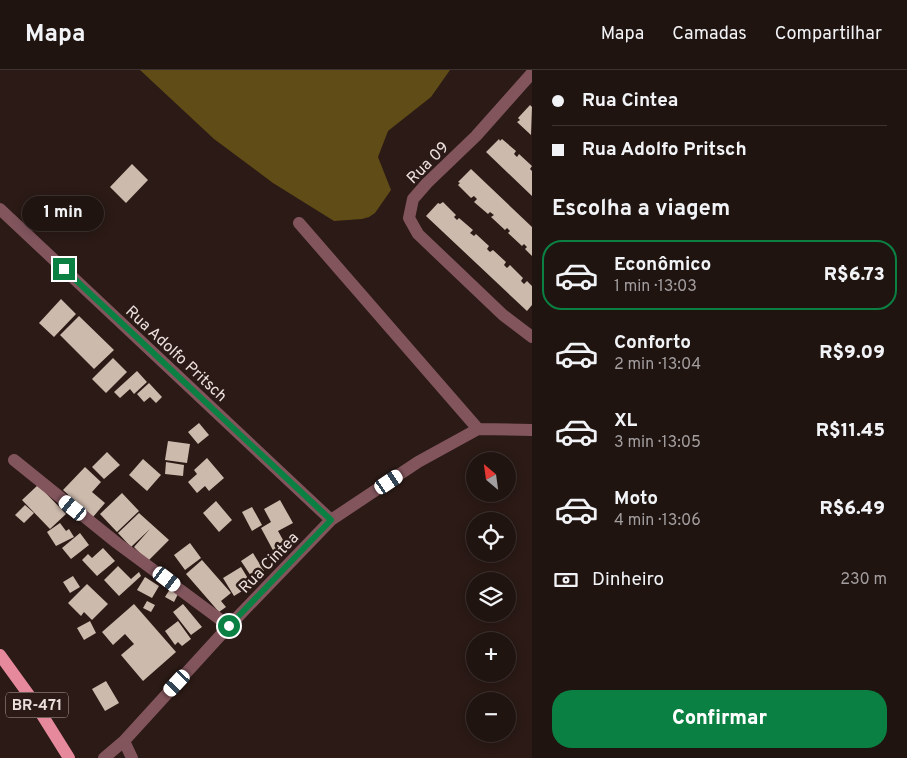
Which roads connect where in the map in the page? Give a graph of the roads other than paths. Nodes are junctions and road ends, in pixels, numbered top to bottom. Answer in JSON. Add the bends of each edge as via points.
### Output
{"nodes":[{"id":1,"x":532,"y":73,"type":"edge"},
{"id":2,"x":0,"y":209,"type":"edge"},
{"id":3,"x":299,"y":223,"type":"dead end"},
{"id":4,"x":532,"y":337,"type":"edge"},
{"id":5,"x":478,"y":429,"type":"junction"},
{"id":6,"x":532,"y":430,"type":"edge"},
{"id":7,"x":14,"y":460,"type":"dead end"},
{"id":8,"x":331,"y":520,"type":"junction"},
{"id":9,"x":229,"y":626,"type":"junction"},
{"id":10,"x":0,"y":655,"type":"edge"},
{"id":11,"x":124,"y":741,"type":"junction"},
{"id":12,"x":69,"y":758,"type":"edge"},
{"id":13,"x":104,"y":758,"type":"edge"},
{"id":14,"x":132,"y":758,"type":"edge"}],
"edges":[{"from":1,"to":4,"type":"street","name":"Rua 09","via":[[476,136],[413,199],[409,218],[418,234],[502,315]]},
{"from":2,"to":8,"type":"street","name":"Rua Adolfo Pritsch"},
{"from":3,"to":5,"type":"street"},
{"from":5,"to":6,"type":"street"},
{"from":5,"to":8,"type":"street","name":"Rua Cintea","via":[[418,462]]},
{"from":7,"to":9,"type":"street","via":[[117,543]]},
{"from":8,"to":9,"type":"street","name":"Rua Cintea"},
{"from":9,"to":11,"type":"street","name":"Rua Cintea"},
{"from":10,"to":12,"type":"main road","number":"BR-471"},
{"from":11,"to":13,"type":"street","name":"Rua Cintea"},
{"from":11,"to":14,"type":"street"}]}
